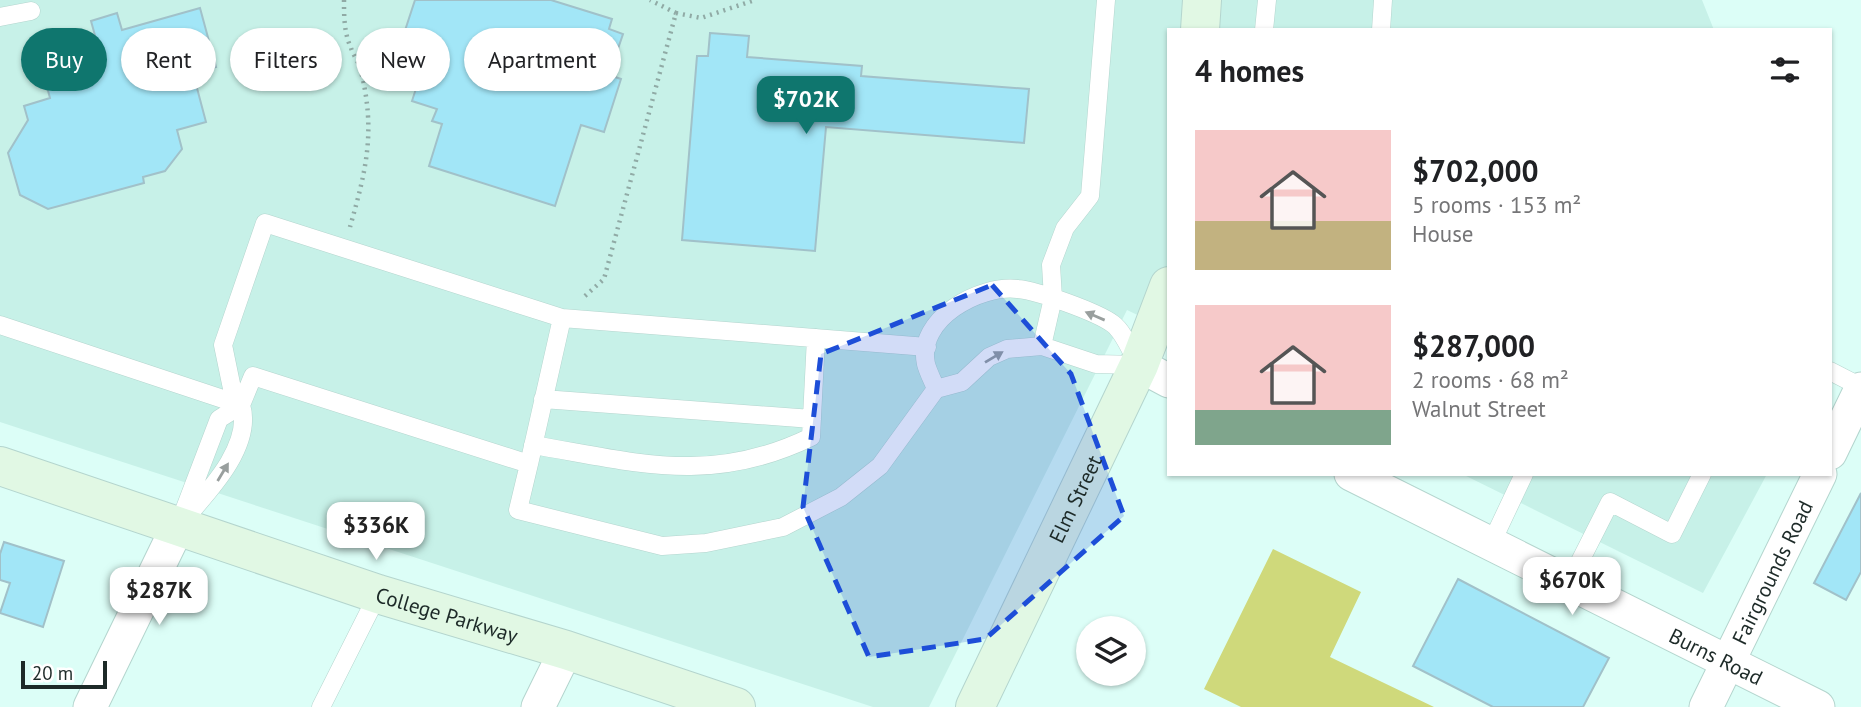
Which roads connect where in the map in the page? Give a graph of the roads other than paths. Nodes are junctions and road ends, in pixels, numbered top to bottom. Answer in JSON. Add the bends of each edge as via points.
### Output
{"nodes":[{"id":1,"x":1106,"y":0,"type":"edge"},
{"id":2,"x":1202,"y":0,"type":"edge"},
{"id":3,"x":1267,"y":0,"type":"edge"},
{"id":4,"x":1382,"y":0,"type":"edge"},
{"id":5,"x":32,"y":11,"type":"dead end"},
{"id":6,"x":0,"y":17,"type":"edge"},
{"id":7,"x":1200,"y":28,"type":"edge"},
{"id":8,"x":1265,"y":28,"type":"edge"},
{"id":9,"x":1381,"y":28,"type":"edge"},
{"id":10,"x":1053,"y":298,"type":"junction"},
{"id":11,"x":1167,"y":298,"type":"edge"},
{"id":12,"x":562,"y":318,"type":"junction"},
{"id":13,"x":0,"y":325,"type":"edge"},
{"id":14,"x":816,"y":338,"type":"junction"},
{"id":15,"x":1042,"y":346,"type":"junction"},
{"id":16,"x":927,"y":347,"type":"junction"},
{"id":17,"x":1832,"y":371,"type":"edge"},
{"id":18,"x":1154,"y":373,"type":"edge"},
{"id":19,"x":1861,"y":388,"type":"edge"},
{"id":20,"x":936,"y":389,"type":"junction"},
{"id":21,"x":543,"y":399,"type":"junction"},
{"id":22,"x":238,"y":404,"type":"junction"},
{"id":23,"x":812,"y":419,"type":"junction"},
{"id":24,"x":533,"y":444,"type":"junction"},
{"id":25,"x":1832,"y":449,"type":"edge"},
{"id":26,"x":528,"y":464,"type":"junction"},
{"id":27,"x":0,"y":466,"type":"edge"},
{"id":28,"x":1355,"y":476,"type":"edge"},
{"id":29,"x":1523,"y":476,"type":"edge"},
{"id":30,"x":1701,"y":476,"type":"edge"},
{"id":31,"x":1819,"y":476,"type":"edge"},
{"id":32,"x":179,"y":524,"type":"junction"},
{"id":33,"x":1490,"y":546,"type":"junction"},
{"id":34,"x":1568,"y":585,"type":"junction"},
{"id":35,"x":378,"y":594,"type":"junction"},
{"id":36,"x":566,"y":650,"type":"junction"},
{"id":37,"x":1727,"y":664,"type":"junction"},
{"id":38,"x":90,"y":707,"type":"edge"},
{"id":39,"x":321,"y":707,"type":"edge"},
{"id":40,"x":538,"y":707,"type":"edge"},
{"id":41,"x":736,"y":707,"type":"edge"},
{"id":42,"x":975,"y":707,"type":"edge"},
{"id":43,"x":1706,"y":707,"type":"edge"},
{"id":44,"x":1818,"y":707,"type":"edge"}],
"edges":[{"from":1,"to":10,"type":"lane","via":[[1090,196],[1065,228],[1051,265]]},
{"from":2,"to":7,"type":"street"},
{"from":3,"to":8,"type":"lane"},
{"from":4,"to":9,"type":"lane"},
{"from":5,"to":6,"type":"lane"},
{"from":10,"to":15,"type":"lane"},
{"from":10,"to":16,"type":"lane","via":[[1016,289],[981,293],[954,307],[931,332]]},
{"from":18,"to":10,"type":"lane","one_way":true,"via":[[1115,325]]},
{"from":11,"to":18,"type":"street","name":"Elm Street"},
{"from":12,"to":14,"type":"lane"},
{"from":12,"to":21,"type":"lane"},
{"from":12,"to":22,"type":"lane","via":[[265,223],[223,345]]},
{"from":13,"to":22,"type":"lane"},
{"from":14,"to":16,"type":"lane"},
{"from":14,"to":23,"type":"lane"},
{"from":15,"to":18,"type":"lane","via":[[1096,365]]},
{"from":20,"to":15,"type":"lane","one_way":true,"via":[[962,382],[989,357],[1007,349]]},
{"from":16,"to":20,"type":"lane","via":[[925,363]]},
{"from":17,"to":19,"type":"lane"},
{"from":18,"to":42,"type":"street","name":"Elm Street"},
{"from":19,"to":25,"type":"street"},
{"from":20,"to":26,"type":"lane","via":[[880,466],[841,497],[783,527],[706,542],[662,546],[518,510]]},
{"from":21,"to":23,"type":"lane"},
{"from":21,"to":24,"type":"lane"},
{"from":22,"to":26,"type":"lane","via":[[253,376]]},
{"from":22,"to":32,"type":"lane","via":[[219,419]]},
{"from":32,"to":22,"type":"lane","one_way":true,"via":[[223,475],[246,421]]},
{"from":23,"to":24,"type":"lane","via":[[811,437],[728,465],[674,468]]},
{"from":24,"to":26,"type":"lane"},
{"from":27,"to":32,"type":"street","name":"College Parkway"},
{"from":28,"to":33,"type":"street","name":"Burns Road"},
{"from":29,"to":33,"type":"lane"},
{"from":30,"to":34,"type":"lane","via":[[1672,534],[1610,502]]},
{"from":31,"to":37,"type":"street","name":"Fairgrounds Road"},
{"from":32,"to":35,"type":"street","name":"College Parkway"},
{"from":32,"to":38,"type":"street"},
{"from":33,"to":34,"type":"street","name":"Burns Road"},
{"from":34,"to":37,"type":"street","name":"Burns Road"},
{"from":35,"to":36,"type":"street","name":"College Parkway"},
{"from":35,"to":39,"type":"lane"},
{"from":36,"to":40,"type":"street"},
{"from":36,"to":41,"type":"street","name":"College Parkway"},
{"from":37,"to":43,"type":"street","name":"Fairgrounds Road"},
{"from":37,"to":44,"type":"street","name":"Burns Road"}]}
